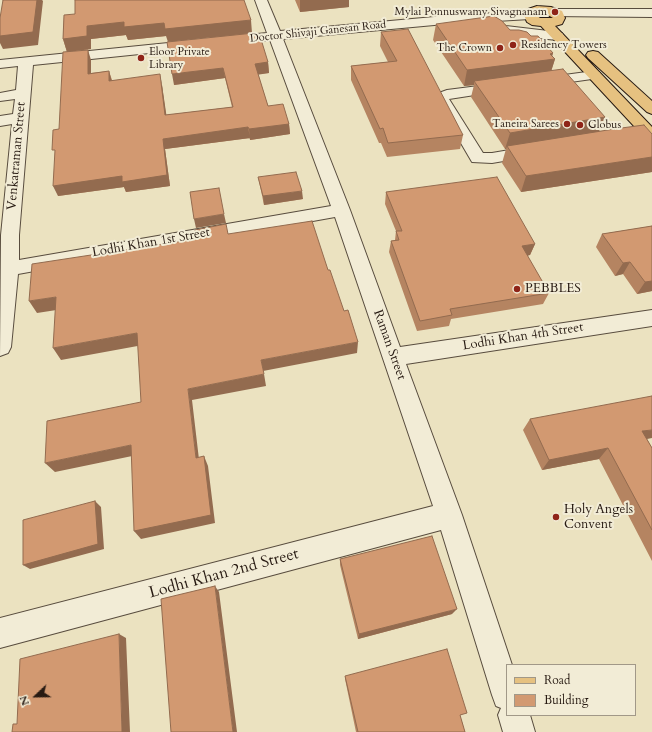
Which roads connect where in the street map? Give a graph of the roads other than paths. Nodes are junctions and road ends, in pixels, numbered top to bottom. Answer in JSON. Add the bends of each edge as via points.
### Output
{"nodes":[{"id":1,"x":261,"y":0,"type":"edge"},
{"id":2,"x":526,"y":0,"type":"edge"},
{"id":3,"x":541,"y":0,"type":"edge"},
{"id":4,"x":532,"y":13,"type":"junction"},
{"id":5,"x":652,"y":13,"type":"edge"},
{"id":6,"x":553,"y":18,"type":"junction"},
{"id":7,"x":652,"y":23,"type":"edge"},
{"id":8,"x":301,"y":33,"type":"junction"},
{"id":9,"x":275,"y":36,"type":"junction"},
{"id":10,"x":557,"y":36,"type":"junction"},
{"id":11,"x":252,"y":38,"type":"edge"},
{"id":12,"x":213,"y":42,"type":"edge"},
{"id":13,"x":347,"y":42,"type":"dead end"},
{"id":14,"x":312,"y":46,"type":"dead end"},
{"id":15,"x":26,"y":62,"type":"junction"},
{"id":16,"x":0,"y":64,"type":"edge"},
{"id":17,"x":594,"y":75,"type":"junction"},
{"id":18,"x":22,"y":94,"type":"junction"},
{"id":19,"x":0,"y":97,"type":"edge"},
{"id":20,"x":652,"y":109,"type":"edge"},
{"id":21,"x":20,"y":118,"type":"junction"},
{"id":22,"x":0,"y":121,"type":"edge"},
{"id":23,"x":650,"y":134,"type":"edge"},
{"id":24,"x":628,"y":135,"type":"edge"},
{"id":25,"x":545,"y":149,"type":"edge"},
{"id":26,"x":8,"y":166,"type":"edge"},
{"id":27,"x":7,"y":193,"type":"edge"},
{"id":28,"x":341,"y":210,"type":"junction"},
{"id":29,"x":5,"y":236,"type":"edge"},
{"id":30,"x":9,"y":269,"type":"junction"},
{"id":31,"x":652,"y":318,"type":"edge"},
{"id":32,"x":0,"y":346,"type":"edge"},
{"id":33,"x":393,"y":357,"type":"junction"},
{"id":34,"x":449,"y":515,"type":"junction"},
{"id":35,"x":0,"y":633,"type":"edge"},
{"id":36,"x":506,"y":692,"type":"edge"},
{"id":37,"x":514,"y":716,"type":"edge"},
{"id":38,"x":519,"y":732,"type":"edge"}],
"edges":[{"from":1,"to":9,"type":"street","name":"Raman Street"},
{"from":2,"to":4,"type":"main road"},
{"from":3,"to":6,"type":"main road"},
{"from":4,"to":6,"type":"main road","via":[[532,19],[538,22]]},
{"from":4,"to":8,"type":"street","name":"Doctor Shivaji Ganesan Road"},
{"from":5,"to":6,"type":"street"},
{"from":6,"to":7,"type":"street"},
{"from":6,"to":10,"type":"main road"},
{"from":6,"to":20,"type":"main road"},
{"from":8,"to":9,"type":"street","name":"Doctor Shivaji Ganesan Road"},
{"from":8,"to":14,"type":"street"},
{"from":9,"to":11,"type":"street","name":"Doctor Shivaji Ganesan Road"},
{"from":9,"to":28,"type":"street","name":"Raman Street"},
{"from":10,"to":13,"type":"street","via":[[502,30],[489,23]]},
{"from":10,"to":17,"type":"main road"},
{"from":12,"to":15,"type":"street"},
{"from":15,"to":16,"type":"street"},
{"from":15,"to":18,"type":"street","name":"Venkatraman Street"},
{"from":17,"to":23,"type":"main road"},
{"from":17,"to":25,"type":"street","via":[[447,94],[441,97],[478,158]]},
{"from":18,"to":19,"type":"street"},
{"from":18,"to":21,"type":"street","name":"Venkatraman Street"},
{"from":21,"to":22,"type":"street"},
{"from":21,"to":26,"type":"street","name":"Venkatraman Street"},
{"from":23,"to":24,"type":"street"},
{"from":26,"to":27,"type":"street","name":"Venkatraman Street"},
{"from":27,"to":29,"type":"street","name":"Venkatraman Street"},
{"from":28,"to":30,"type":"street","name":"Lodhi Khan 1st Street"},
{"from":28,"to":33,"type":"street","name":"Raman Street"},
{"from":29,"to":30,"type":"street","name":"Venkatraman Street"},
{"from":30,"to":32,"type":"street","name":"Venkatraman Street"},
{"from":31,"to":33,"type":"street","name":"Lodhi Khan 4th Street"},
{"from":33,"to":34,"type":"street","name":"Raman Street"},
{"from":34,"to":35,"type":"street","name":"Lodhi Khan 2nd Street"},
{"from":34,"to":36,"type":"street","name":"Raman Street"},
{"from":37,"to":38,"type":"street"}]}
